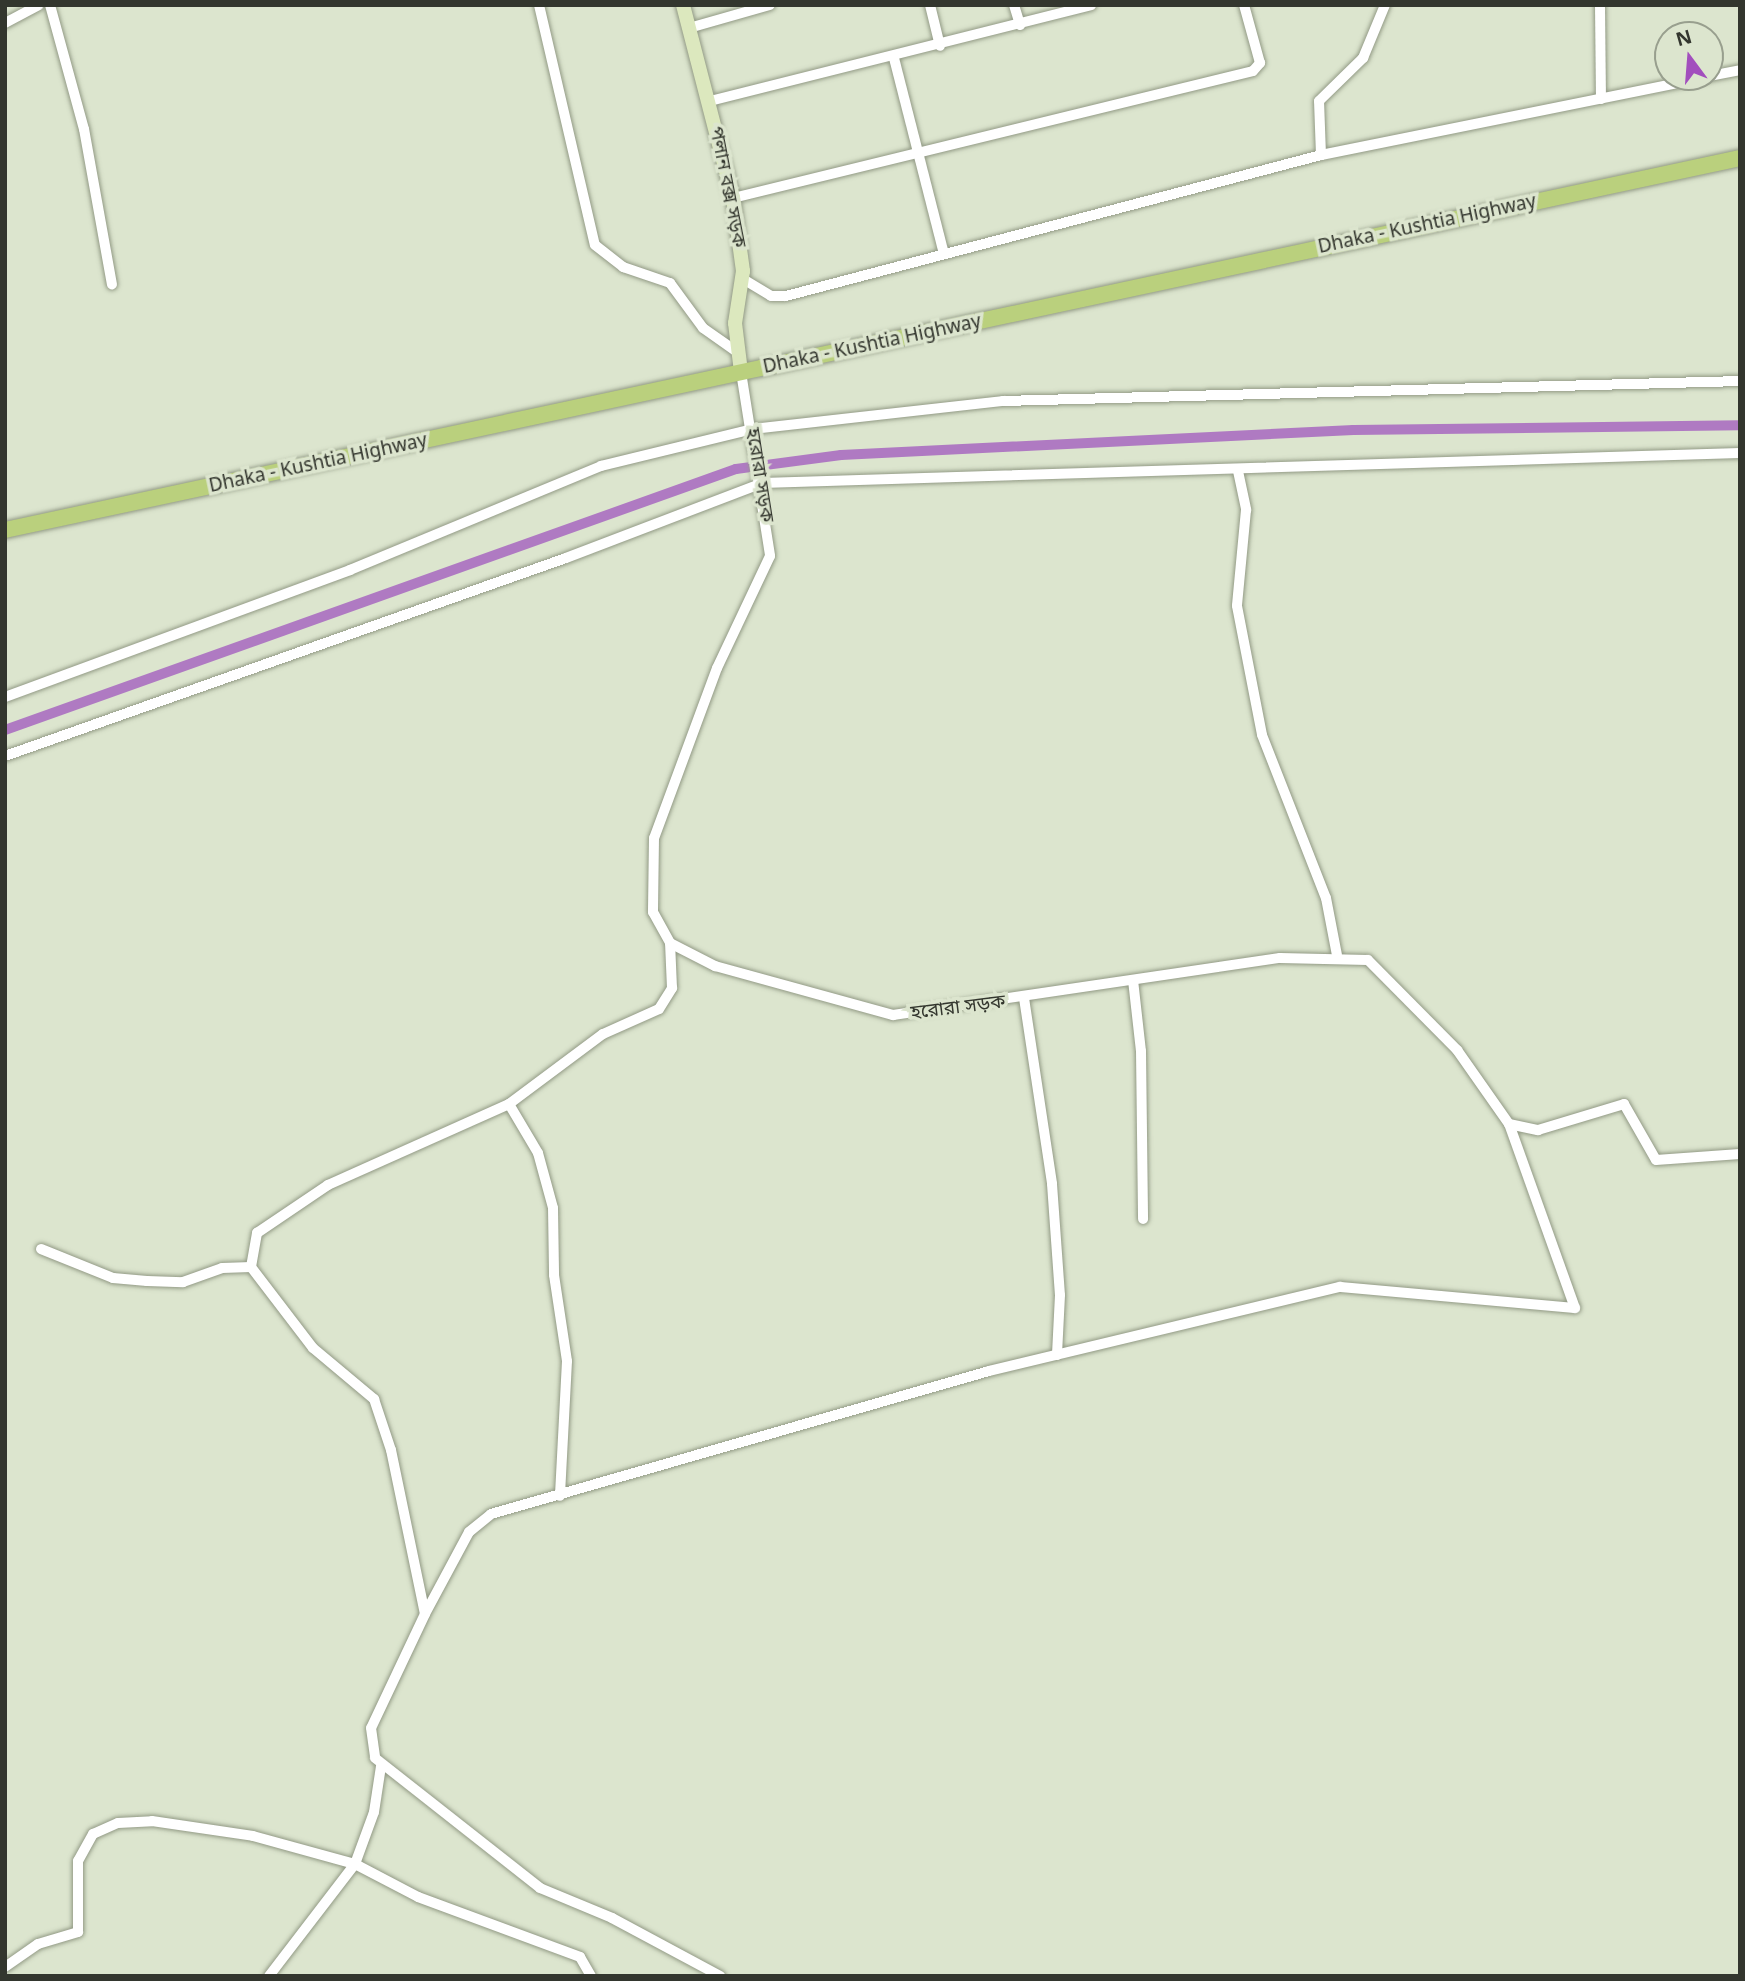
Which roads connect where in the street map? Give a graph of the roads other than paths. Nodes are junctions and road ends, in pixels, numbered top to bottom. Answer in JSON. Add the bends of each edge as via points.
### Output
{"nodes":[{"id":1,"x":39,"y":5,"type":"edge"},
{"id":2,"x":50,"y":5,"type":"edge"},
{"id":3,"x":539,"y":5,"type":"edge"},
{"id":4,"x":683,"y":5,"type":"edge"},
{"id":5,"x":770,"y":5,"type":"edge"},
{"id":6,"x":930,"y":5,"type":"edge"},
{"id":7,"x":1014,"y":5,"type":"edge"},
{"id":8,"x":1091,"y":5,"type":"edge"},
{"id":9,"x":1244,"y":5,"type":"edge"},
{"id":10,"x":1385,"y":5,"type":"edge"},
{"id":11,"x":1601,"y":5,"type":"edge"},
{"id":12,"x":5,"y":23,"type":"edge"},
{"id":13,"x":1020,"y":25,"type":"junction"},
{"id":14,"x":689,"y":28,"type":"junction"},
{"id":15,"x":940,"y":46,"type":"junction"},
{"id":16,"x":894,"y":58,"type":"junction"},
{"id":17,"x":1654,"y":88,"type":"edge"},
{"id":18,"x":1601,"y":99,"type":"junction"},
{"id":19,"x":710,"y":101,"type":"junction"},
{"id":20,"x":919,"y":153,"type":"junction"},
{"id":21,"x":1321,"y":155,"type":"junction"},
{"id":22,"x":1740,"y":158,"type":"edge"},
{"id":23,"x":733,"y":198,"type":"junction"},
{"id":24,"x":943,"y":254,"type":"junction"},
{"id":25,"x":743,"y":279,"type":"junction"},
{"id":26,"x":112,"y":285,"type":"dead end"},
{"id":27,"x":737,"y":352,"type":"junction"},
{"id":28,"x":741,"y":372,"type":"junction"},
{"id":29,"x":1740,"y":381,"type":"edge"},
{"id":30,"x":754,"y":429,"type":"junction"},
{"id":31,"x":1740,"y":453,"type":"edge"},
{"id":32,"x":1238,"y":471,"type":"junction"},
{"id":33,"x":761,"y":481,"type":"junction"},
{"id":34,"x":5,"y":530,"type":"edge"},
{"id":35,"x":5,"y":697,"type":"edge"},
{"id":36,"x":5,"y":755,"type":"edge"},
{"id":37,"x":670,"y":943,"type":"junction"},
{"id":38,"x":1337,"y":955,"type":"junction"},
{"id":39,"x":1133,"y":980,"type":"junction"},
{"id":40,"x":1024,"y":998,"type":"junction"},
{"id":41,"x":509,"y":1104,"type":"junction"},
{"id":42,"x":1509,"y":1124,"type":"junction"},
{"id":43,"x":1740,"y":1154,"type":"edge"},
{"id":44,"x":1143,"y":1219,"type":"dead end"},
{"id":45,"x":41,"y":1249,"type":"dead end"},
{"id":46,"x":251,"y":1267,"type":"junction"},
{"id":47,"x":1057,"y":1355,"type":"junction"},
{"id":48,"x":560,"y":1496,"type":"junction"},
{"id":49,"x":425,"y":1614,"type":"junction"},
{"id":50,"x":382,"y":1766,"type":"junction"},
{"id":51,"x":355,"y":1864,"type":"junction"},
{"id":52,"x":5,"y":1967,"type":"edge"},
{"id":53,"x":269,"y":1976,"type":"edge"},
{"id":54,"x":591,"y":1976,"type":"edge"},
{"id":55,"x":720,"y":1976,"type":"edge"}],
"edges":[{"from":1,"to":12,"type":"street"},
{"from":2,"to":26,"type":"street","via":[[85,128]]},
{"from":3,"to":27,"type":"street","via":[[595,245],[623,267],[670,283],[703,328]]},
{"from":4,"to":14,"type":"main road","name":"পলান বক্স সড়ক"},
{"from":5,"to":14,"type":"street"},
{"from":6,"to":15,"type":"street"},
{"from":7,"to":13,"type":"street"},
{"from":8,"to":13,"type":"street"},
{"from":9,"to":20,"type":"street","via":[[1261,63],[1253,71]]},
{"from":10,"to":21,"type":"street","via":[[1363,58],[1319,101]]},
{"from":11,"to":18,"type":"street"},
{"from":13,"to":15,"type":"street"},
{"from":14,"to":19,"type":"main road","name":"পলান বক্স সড়ক"},
{"from":15,"to":16,"type":"street"},
{"from":16,"to":19,"type":"street"},
{"from":16,"to":20,"type":"street"},
{"from":17,"to":18,"type":"street"},
{"from":18,"to":21,"type":"street"},
{"from":19,"to":23,"type":"main road","name":"পলান বক্স সড়ক"},
{"from":20,"to":23,"type":"street"},
{"from":20,"to":24,"type":"street"},
{"from":21,"to":24,"type":"street"},
{"from":22,"to":28,"type":"main road","name":"Dhaka - Kushtia Highway"},
{"from":23,"to":25,"type":"main road","name":"পলান বক্স সড়ক"},
{"from":24,"to":25,"type":"street","via":[[778,297]]},
{"from":25,"to":27,"type":"main road","name":"পলান বক্স সড়ক"},
{"from":27,"to":28,"type":"main road","name":"পলান বক্স সড়ক"},
{"from":28,"to":30,"type":"street","name":"হরোরা সড়ক"},
{"from":28,"to":34,"type":"main road","name":"Dhaka - Kushtia Highway"},
{"from":29,"to":30,"type":"street","via":[[1003,401]]},
{"from":30,"to":33,"type":"street","name":"হরোরা সড়ক"},
{"from":30,"to":35,"type":"street","via":[[601,466],[350,570]]},
{"from":31,"to":32,"type":"street"},
{"from":32,"to":33,"type":"street","via":[[907,482],[831,476]]},
{"from":32,"to":38,"type":"street","via":[[1246,510],[1237,606],[1262,735],[1332,916]]},
{"from":33,"to":36,"type":"street","via":[[566,558]]},
{"from":33,"to":37,"type":"street","name":"হরোরা সড়ক","via":[[768,564],[717,668],[654,838],[653,912]]},
{"from":37,"to":40,"type":"street","name":"হরোরা সড়ক","via":[[715,966],[866,1011],[925,1013]]},
{"from":37,"to":41,"type":"street","via":[[666,1004],[603,1034]]},
{"from":38,"to":39,"type":"street","name":"হরোরা সড়ক","via":[[1223,964]]},
{"from":38,"to":42,"type":"street","name":"হরোরা সড়ক","via":[[1380,966],[1457,1050]]},
{"from":39,"to":40,"type":"street","name":"হরোরা সড়ক"},
{"from":39,"to":44,"type":"street","via":[[1141,1051]]},
{"from":40,"to":47,"type":"street","via":[[1052,1184],[1060,1295]]},
{"from":41,"to":46,"type":"street","via":[[328,1185],[257,1233]]},
{"from":41,"to":48,"type":"street","via":[[538,1153],[553,1208],[554,1275],[567,1361]]},
{"from":42,"to":43,"type":"street","via":[[1538,1130],[1624,1104],[1656,1160]]},
{"from":42,"to":47,"type":"street","name":"হরোরা সড়ক","via":[[1575,1308],[1340,1287]]},
{"from":45,"to":46,"type":"street","via":[[113,1278],[147,1281],[183,1282],[222,1268]]},
{"from":46,"to":49,"type":"street","via":[[313,1348],[374,1399]]},
{"from":47,"to":48,"type":"street"},
{"from":48,"to":49,"type":"street","via":[[480,1519]]},
{"from":49,"to":50,"type":"street","via":[[371,1728],[370,1750]]},
{"from":50,"to":51,"type":"street","via":[[374,1812]]},
{"from":50,"to":55,"type":"street","via":[[540,1888],[612,1917]]},
{"from":51,"to":52,"type":"street","via":[[239,1834],[152,1821],[118,1823],[93,1834],[80,1853],[78,1932],[38,1944]]},
{"from":51,"to":53,"type":"street"},
{"from":51,"to":54,"type":"street","via":[[418,1897],[580,1957]]}]}
